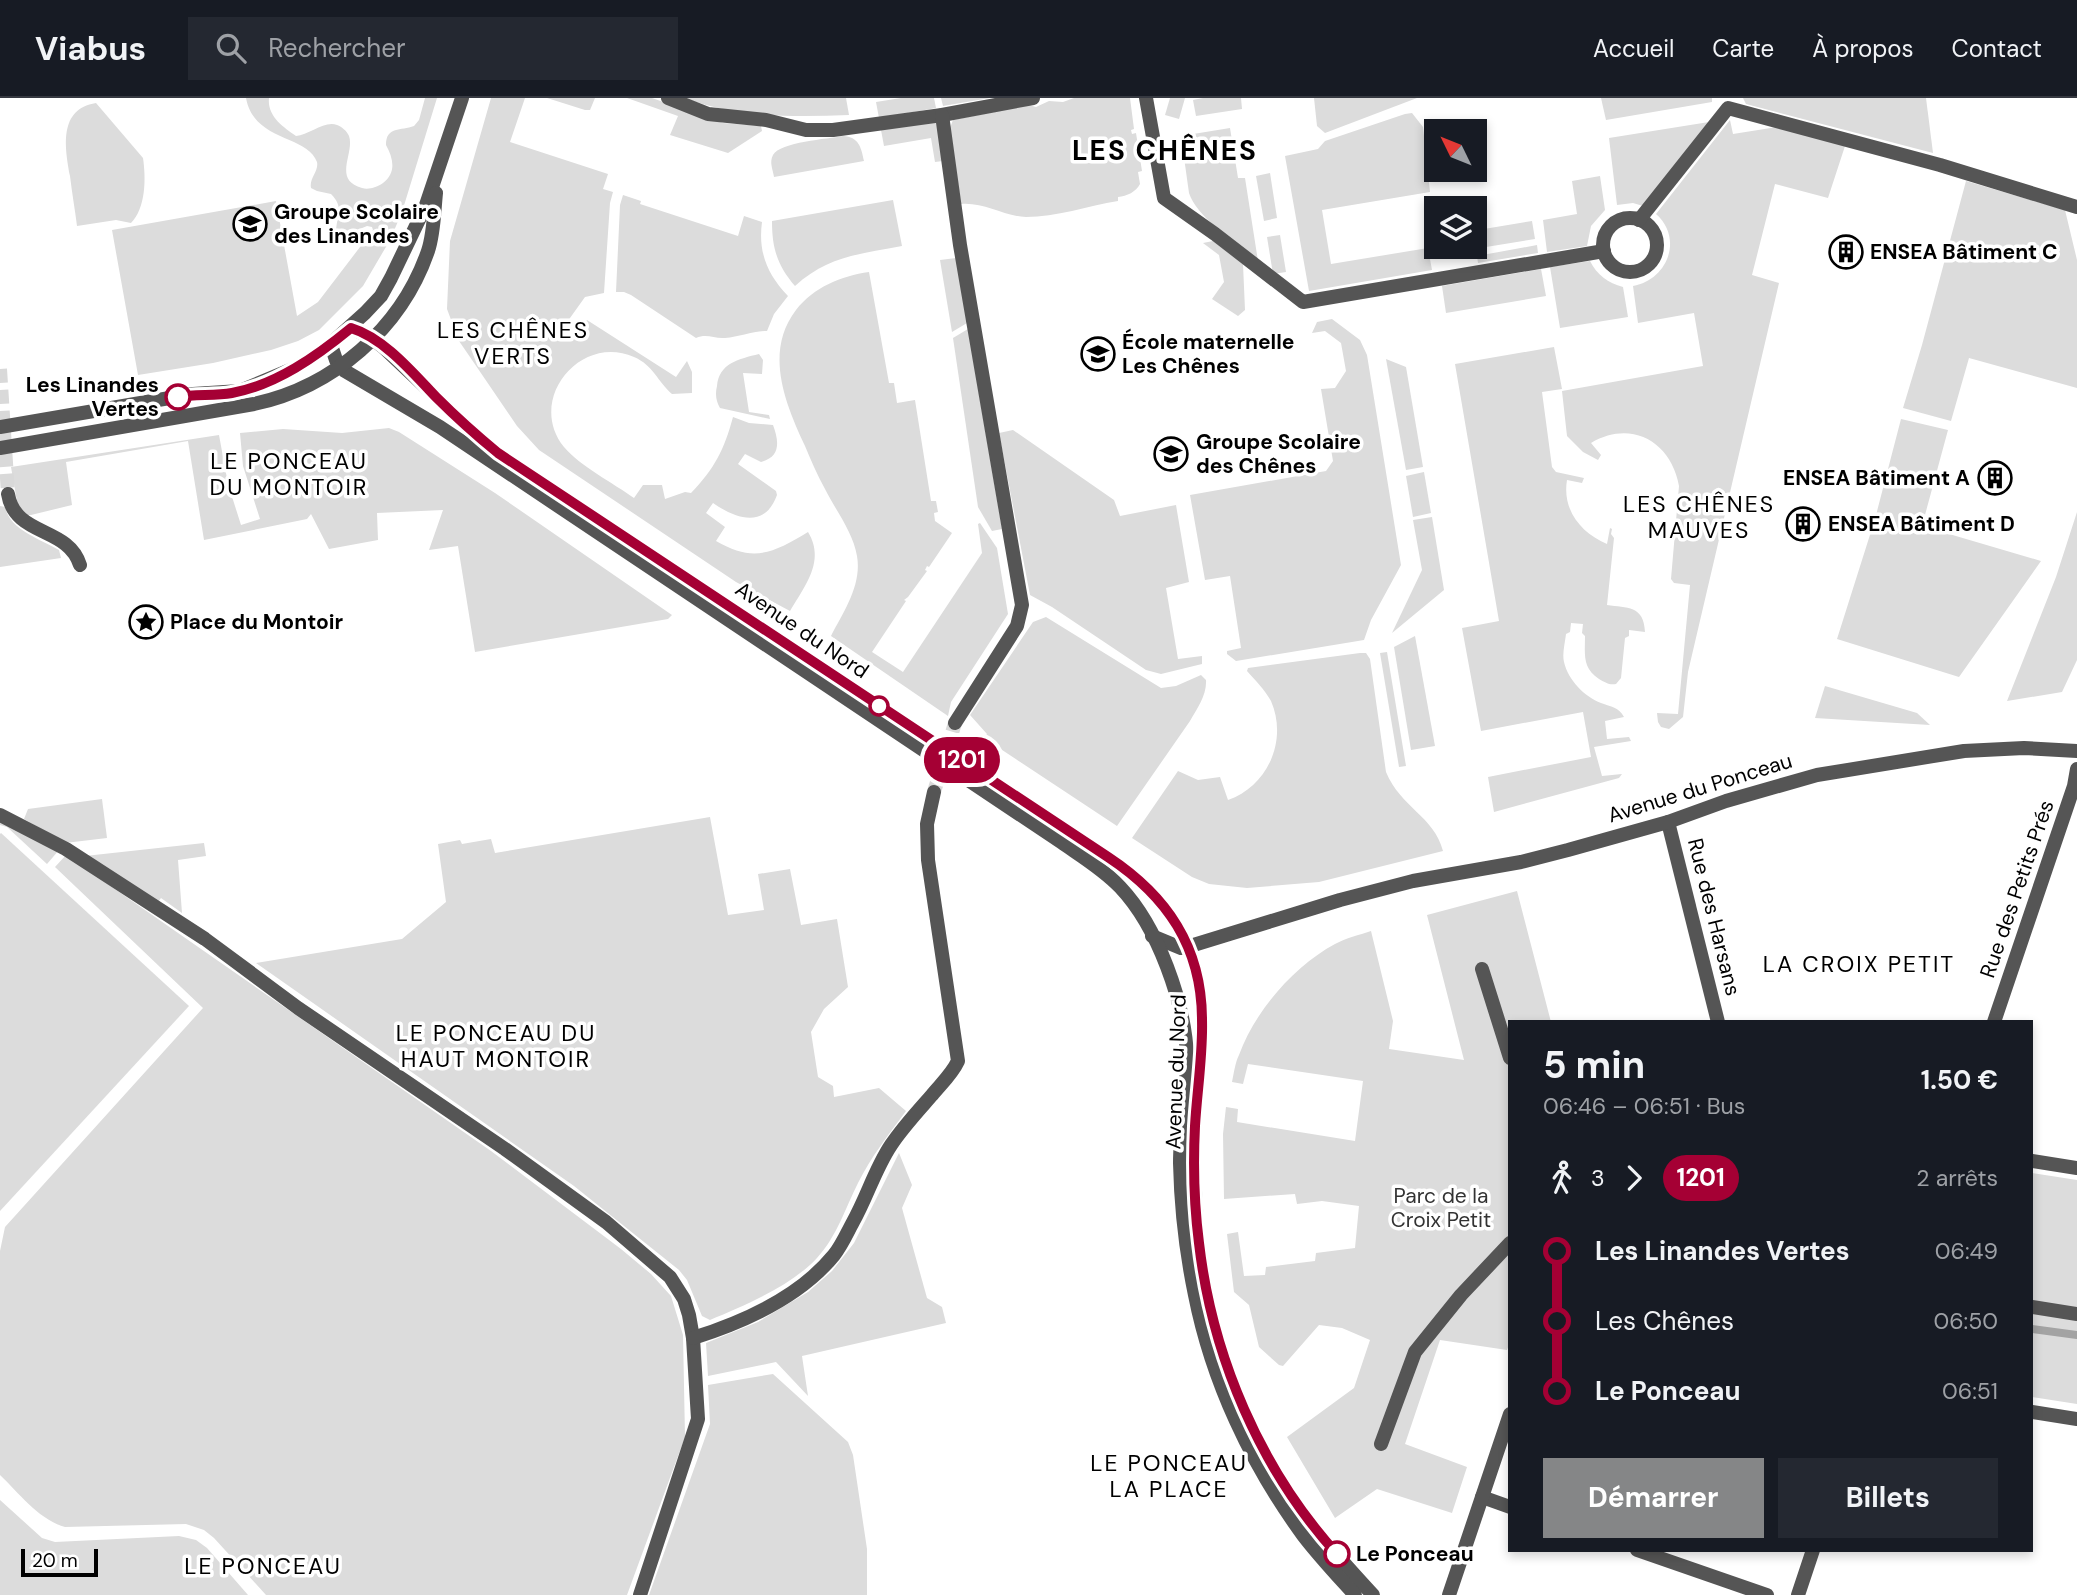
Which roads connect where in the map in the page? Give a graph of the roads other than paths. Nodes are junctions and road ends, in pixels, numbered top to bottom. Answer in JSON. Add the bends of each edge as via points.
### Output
{"nodes":[{"id":1,"x":462,"y":98,"type":"edge"},
{"id":2,"x":668,"y":98,"type":"edge"},
{"id":3,"x":1033,"y":98,"type":"edge"},
{"id":4,"x":1146,"y":98,"type":"edge"},
{"id":5,"x":942,"y":115,"type":"junction"},
{"id":6,"x":438,"y":174,"type":"junction"},
{"id":7,"x":2077,"y":207,"type":"edge"},
{"id":8,"x":1639,"y":220,"type":"junction"},
{"id":9,"x":1604,"y":251,"type":"junction"},
{"id":10,"x":351,"y":328,"type":"junction"},
{"id":11,"x":373,"y":339,"type":"junction"},
{"id":12,"x":331,"y":345,"type":"junction"},
{"id":13,"x":340,"y":366,"type":"junction"},
{"id":14,"x":0,"y":426,"type":"edge"},
{"id":15,"x":0,"y":448,"type":"edge"},
{"id":16,"x":8,"y":494,"type":"tunnel mouth"},
{"id":17,"x":80,"y":565,"type":"dead end"},
{"id":18,"x":955,"y":723,"type":"tunnel mouth"},
{"id":19,"x":2077,"y":751,"type":"edge"},
{"id":20,"x":2077,"y":769,"type":"edge"},
{"id":21,"x":934,"y":792,"type":"tunnel mouth"},
{"id":22,"x":0,"y":815,"type":"edge"},
{"id":23,"x":1668,"y":822,"type":"junction"},
{"id":24,"x":1152,"y":936,"type":"junction"},
{"id":25,"x":1187,"y":947,"type":"junction"},
{"id":26,"x":1482,"y":969,"type":"dead end"},
{"id":27,"x":1718,"y":1020,"type":"edge"},
{"id":28,"x":1995,"y":1020,"type":"edge"},
{"id":29,"x":1508,"y":1052,"type":"edge"},
{"id":30,"x":2033,"y":1161,"type":"edge"},
{"id":31,"x":2077,"y":1168,"type":"edge"},
{"id":32,"x":1508,"y":1245,"type":"edge"},
{"id":33,"x":2033,"y":1307,"type":"edge"},
{"id":34,"x":2077,"y":1314,"type":"edge"},
{"id":35,"x":693,"y":1338,"type":"junction"},
{"id":36,"x":2033,"y":1412,"type":"edge"},
{"id":37,"x":2077,"y":1419,"type":"edge"},
{"id":38,"x":1508,"y":1420,"type":"edge"},
{"id":39,"x":1381,"y":1444,"type":"dead end"},
{"id":40,"x":1482,"y":1497,"type":"junction"},
{"id":41,"x":1508,"y":1506,"type":"edge"},
{"id":42,"x":1643,"y":1552,"type":"edge"},
{"id":43,"x":1812,"y":1552,"type":"edge"},
{"id":44,"x":640,"y":1595,"type":"edge"},
{"id":45,"x":1355,"y":1595,"type":"edge"},
{"id":46,"x":1373,"y":1595,"type":"edge"},
{"id":47,"x":1448,"y":1595,"type":"edge"},
{"id":48,"x":1767,"y":1595,"type":"edge"},
{"id":49,"x":1798,"y":1595,"type":"edge"}],
"edges":[{"from":1,"to":6,"type":"street"},
{"from":2,"to":5,"type":"street","via":[[708,114],[806,130]]},
{"from":3,"to":5,"type":"street"},
{"from":4,"to":9,"type":"street","via":[[1164,198],[1303,302]]},
{"from":5,"to":18,"type":"street","via":[[1022,605],[1017,626]]},
{"from":6,"to":10,"type":"street","via":[[386,286]]},
{"from":6,"to":11,"type":"street","via":[[428,251],[395,314]]},
{"from":7,"to":8,"type":"street","via":[[1728,108]]},
{"from":8,"to":9,"type":"street","via":[[1625,219],[1611,227]]},
{"from":8,"to":9,"type":"street","via":[[1656,241],[1654,257],[1647,265],[1622,271]]},
{"from":10,"to":11,"type":"street","name":"Avenue du Nord"},
{"from":10,"to":12,"type":"street"},
{"from":11,"to":13,"type":"street"},
{"from":11,"to":25,"type":"street","name":"Avenue du Nord","via":[[498,453],[1135,875],[1166,908]]},
{"from":12,"to":13,"type":"street"},
{"from":12,"to":14,"type":"street","via":[[295,368],[240,391],[193,394]]},
{"from":13,"to":15,"type":"street","via":[[268,401]]},
{"from":13,"to":24,"type":"street","name":"Avenue du Nord","via":[[440,427],[1092,863],[1127,895]]},
{"from":16,"to":17,"type":"street","via":[[19,519],[70,546]]},
{"from":19,"to":23,"type":"street","name":"Avenue du Ponceau","via":[[1995,748],[1842,770],[1794,780]]},
{"from":20,"to":28,"type":"street","name":"Rue des Petits Prés"},
{"from":21,"to":35,"type":"street","via":[[927,824],[928,860],[958,1061],[892,1143],[843,1241],[823,1268],[767,1308]]},
{"from":22,"to":35,"type":"street","via":[[66,849],[205,939],[606,1222],[670,1277],[684,1299]]},
{"from":23,"to":25,"type":"street","name":"Avenue du Ponceau","via":[[1521,862],[1421,879],[1340,900]]},
{"from":23,"to":27,"type":"street","name":"Rue des Harsans"},
{"from":24,"to":25,"type":"street"},
{"from":24,"to":45,"type":"street","name":"Avenue du Nord","via":[[1183,1024],[1181,1186],[1191,1274],[1209,1353],[1231,1409],[1277,1496]]},
{"from":25,"to":46,"type":"street","name":"Avenue du Nord","via":[[1200,989],[1202,1020],[1195,1127],[1197,1223],[1215,1326],[1238,1393],[1265,1450],[1312,1525]]},
{"from":26,"to":29,"type":"street"},
{"from":30,"to":31,"type":"street"},
{"from":32,"to":39,"type":"street","via":[[1415,1352]]},
{"from":33,"to":34,"type":"street"},
{"from":35,"to":44,"type":"street","via":[[696,1430]]},
{"from":36,"to":37,"type":"street"},
{"from":38,"to":40,"type":"street"},
{"from":40,"to":41,"type":"street"},
{"from":40,"to":47,"type":"street"},
{"from":42,"to":48,"type":"street"},
{"from":43,"to":49,"type":"street"}]}
